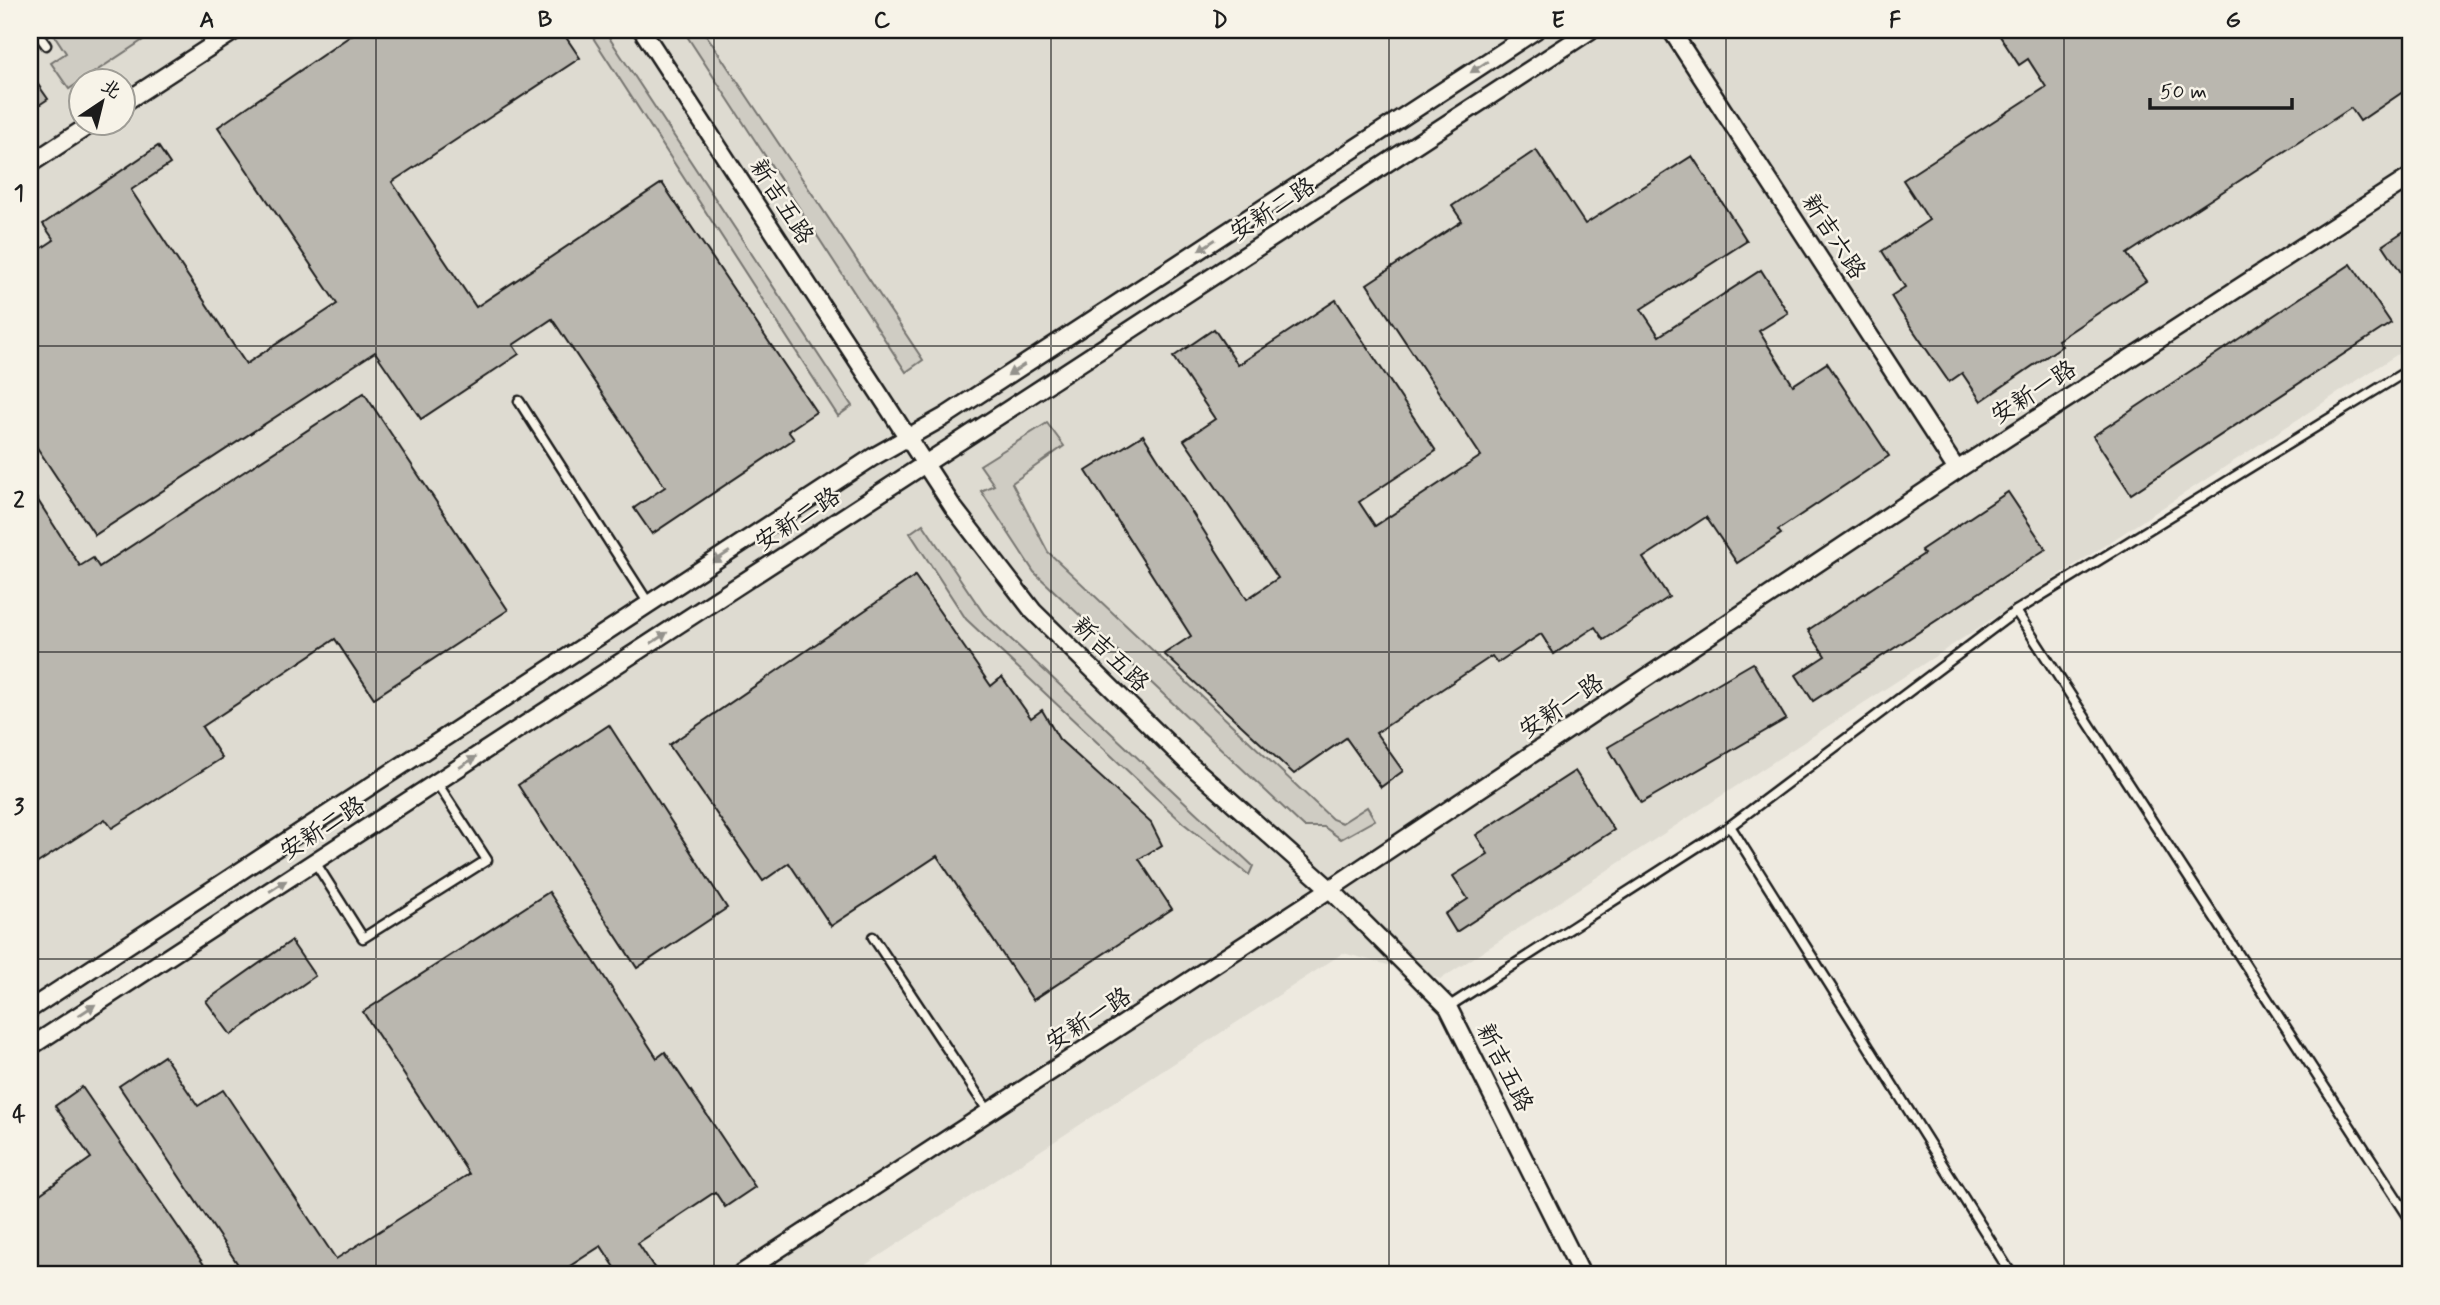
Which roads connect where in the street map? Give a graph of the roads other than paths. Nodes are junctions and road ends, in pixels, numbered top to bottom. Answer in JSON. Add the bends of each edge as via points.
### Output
{"nodes":[{"id":1,"x":35,"y":30,"type":"edge"},
{"id":2,"x":236,"y":30,"type":"edge"},
{"id":3,"x":642,"y":30,"type":"edge"},
{"id":4,"x":1536,"y":30,"type":"edge"},
{"id":5,"x":1591,"y":30,"type":"edge"},
{"id":6,"x":1671,"y":30,"type":"edge"},
{"id":7,"x":46,"y":45,"type":"dead end"},
{"id":8,"x":136,"y":95,"type":"edge"},
{"id":9,"x":73,"y":136,"type":"edge"},
{"id":10,"x":30,"y":164,"type":"edge"},
{"id":11,"x":2410,"y":177,"type":"edge"},
{"id":12,"x":2410,"y":369,"type":"edge"},
{"id":13,"x":519,"y":401,"type":"dead end"},
{"id":14,"x":908,"y":438,"type":"junction"},
{"id":15,"x":925,"y":465,"type":"junction"},
{"id":16,"x":1957,"y":470,"type":"junction"},
{"id":17,"x":649,"y":604,"type":"junction"},
{"id":18,"x":2016,"y":611,"type":"junction"},
{"id":19,"x":437,"y":783,"type":"junction"},
{"id":20,"x":1730,"y":826,"type":"junction"},
{"id":21,"x":315,"y":862,"type":"junction"},
{"id":22,"x":1330,"y":889,"type":"junction"},
{"id":23,"x":873,"y":937,"type":"dead end"},
{"id":24,"x":1448,"y":1007,"type":"junction"},
{"id":25,"x":30,"y":1009,"type":"edge"},
{"id":26,"x":30,"y":1047,"type":"edge"},
{"id":27,"x":989,"y":1112,"type":"junction"},
{"id":28,"x":2410,"y":1219,"type":"edge"},
{"id":29,"x":739,"y":1275,"type":"edge"},
{"id":30,"x":1582,"y":1275,"type":"edge"},
{"id":31,"x":2012,"y":1275,"type":"edge"}],
"edges":[{"from":1,"to":7,"type":"lane"},
{"from":2,"to":8,"type":"street"},
{"from":3,"to":14,"type":"street","name":"新吉五路"},
{"from":4,"to":14,"type":"street","name":"安新二路","one_way":true},
{"from":5,"to":15,"type":"street","name":"安新二路"},
{"from":6,"to":16,"type":"street","name":"新吉六路"},
{"from":9,"to":10,"type":"street"},
{"from":11,"to":16,"type":"street","name":"安新一路"},
{"from":12,"to":18,"type":"lane"},
{"from":13,"to":17,"type":"lane"},
{"from":14,"to":15,"type":"street","name":"新吉五路"},
{"from":14,"to":17,"type":"street","name":"安新二路","one_way":true},
{"from":19,"to":15,"type":"street","name":"安新二路","one_way":true},
{"from":15,"to":22,"type":"street","name":"新吉五路","via":[[1033,611],[1186,761]]},
{"from":16,"to":22,"type":"street","name":"安新一路"},
{"from":17,"to":25,"type":"street","name":"安新二路"},
{"from":18,"to":20,"type":"lane"},
{"from":18,"to":28,"type":"lane"},
{"from":19,"to":21,"type":"street","name":"安新二路"},
{"from":19,"to":21,"type":"lane","via":[[487,860],[363,938]]},
{"from":20,"to":24,"type":"lane"},
{"from":20,"to":31,"type":"lane"},
{"from":26,"to":21,"type":"street","name":"安新二路","one_way":true},
{"from":22,"to":24,"type":"street","name":"新吉五路"},
{"from":22,"to":27,"type":"street","name":"安新一路"},
{"from":23,"to":27,"type":"lane"},
{"from":24,"to":30,"type":"street","name":"新吉五路"},
{"from":27,"to":29,"type":"street","name":"安新一路"}]}
